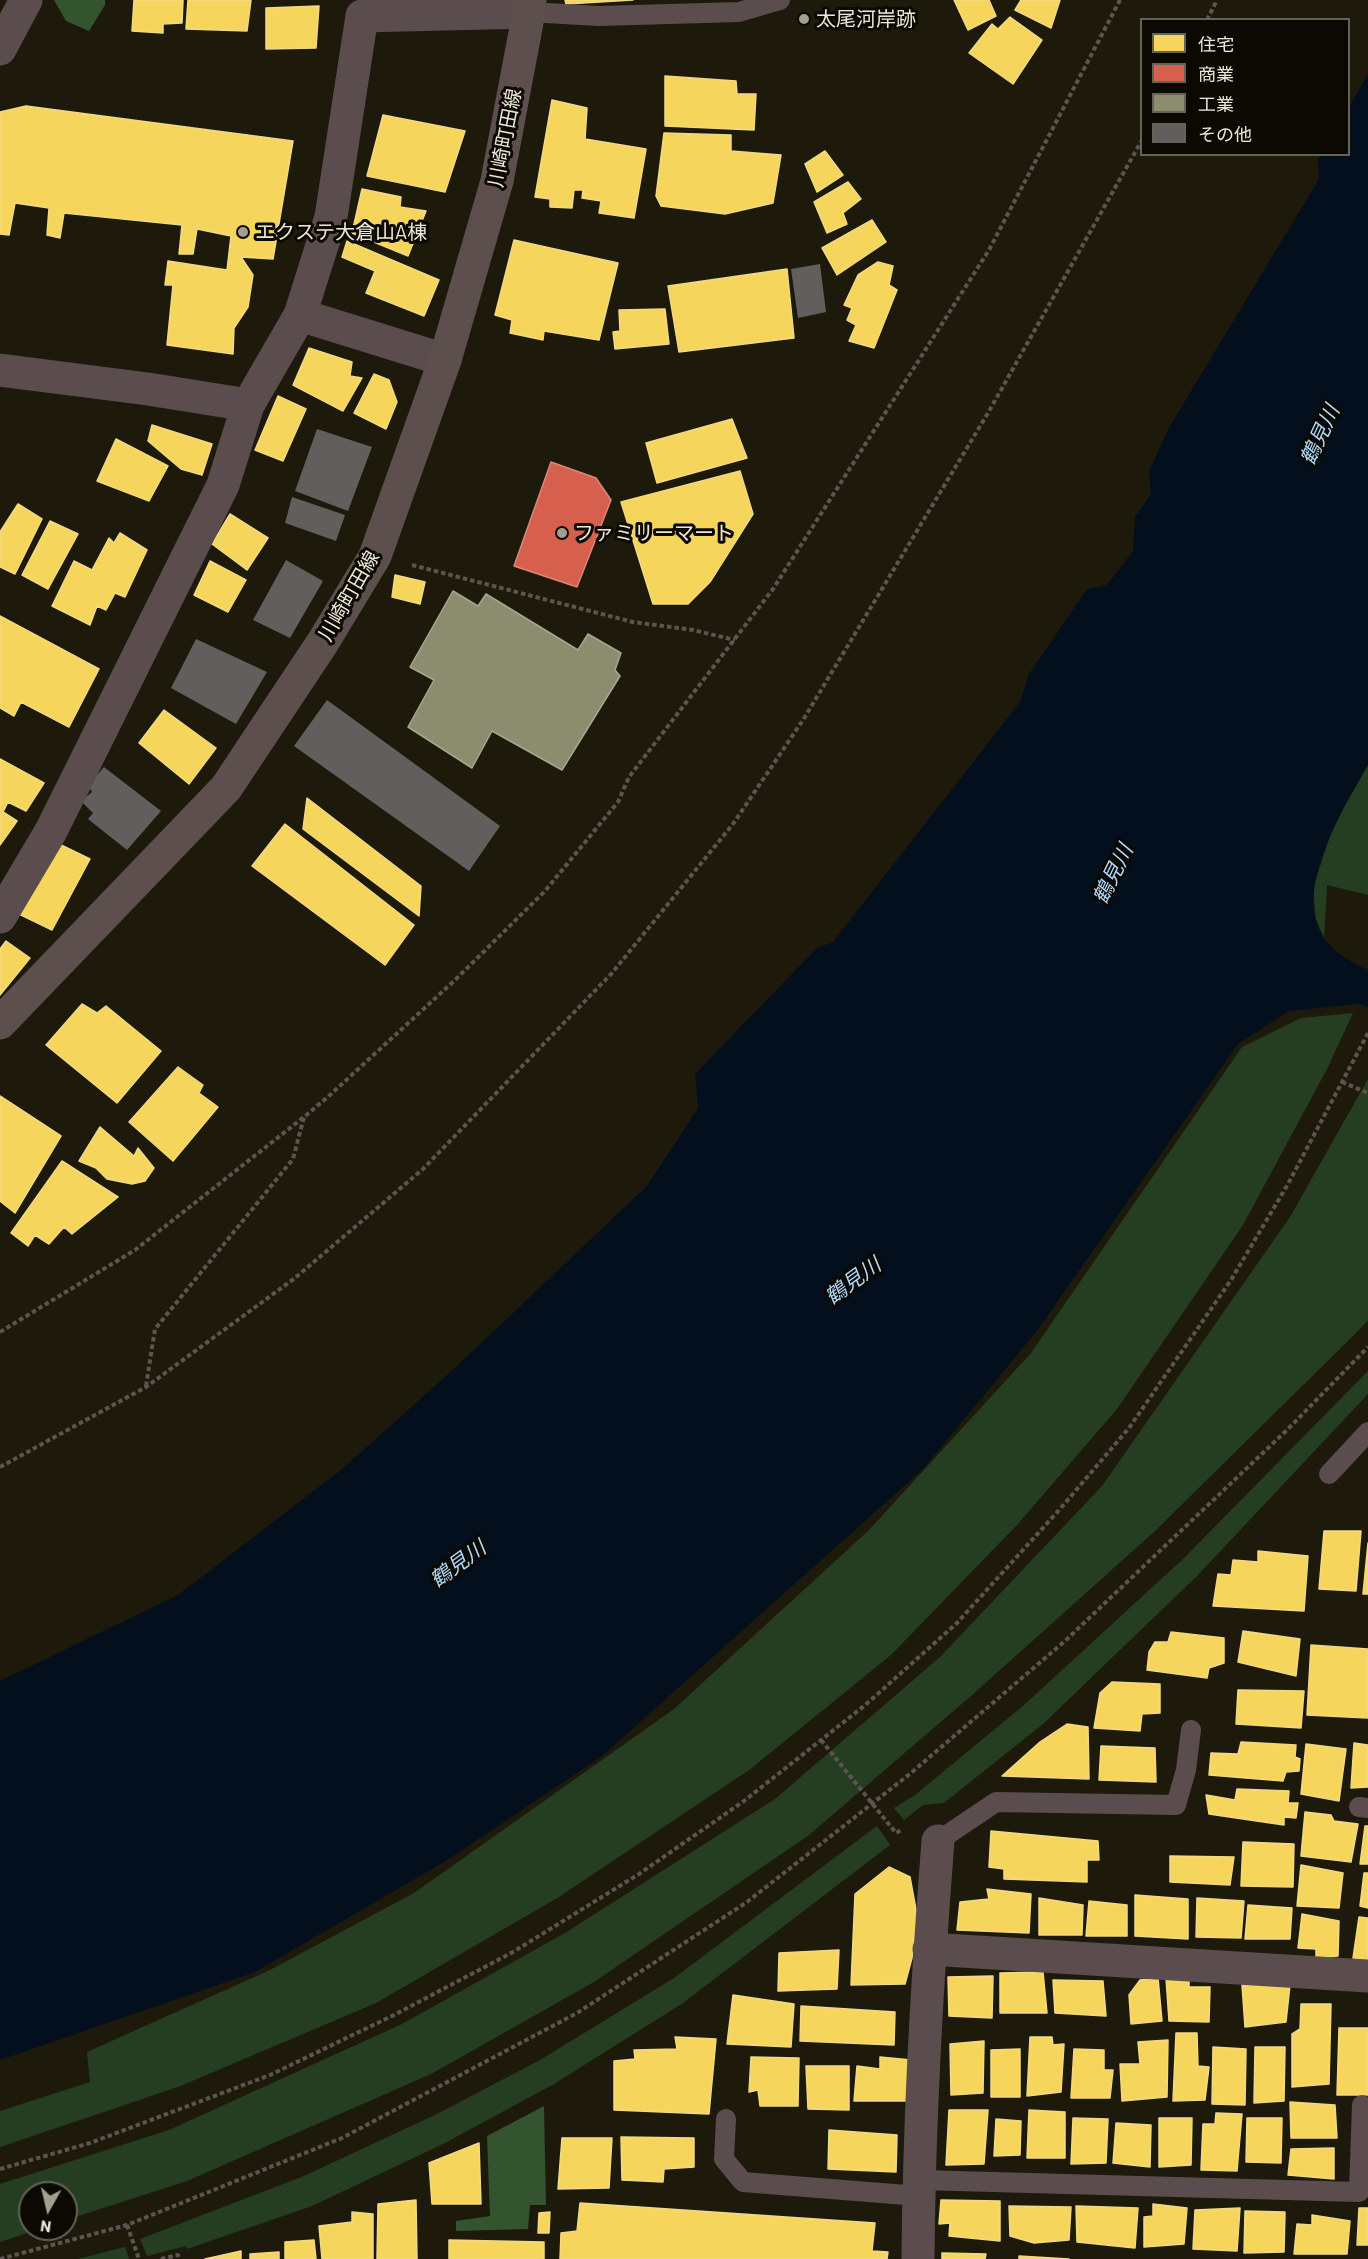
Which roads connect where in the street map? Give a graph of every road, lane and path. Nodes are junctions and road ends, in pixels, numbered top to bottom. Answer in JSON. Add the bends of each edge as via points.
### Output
{"nodes":[{"id":1,"x":26,"y":0,"type":"edge"},
{"id":2,"x":780,"y":0,"type":"edge"},
{"id":3,"x":1120,"y":0,"type":"edge"},
{"id":4,"x":1217,"y":0,"type":"edge"},
{"id":5,"x":529,"y":6,"type":"edge"},
{"id":6,"x":363,"y":8,"type":"edge"},
{"id":7,"x":1208,"y":18,"type":"edge"},
{"id":8,"x":0,"y":49,"type":"edge"},
{"id":9,"x":1140,"y":144,"type":"edge"},
{"id":10,"x":300,"y":315,"type":"junction"},
{"id":11,"x":445,"y":360,"type":"junction"},
{"id":12,"x":0,"y":370,"type":"edge"},
{"id":13,"x":248,"y":405,"type":"junction"},
{"id":14,"x":375,"y":556,"type":"junction"},
{"id":15,"x":735,"y":640,"type":"junction"},
{"id":16,"x":0,"y":917,"type":"edge"},
{"id":17,"x":0,"y":1023,"type":"edge"},
{"id":18,"x":1368,"y":1033,"type":"edge"},
{"id":19,"x":1342,"y":1082,"type":"junction"},
{"id":20,"x":1368,"y":1093,"type":"edge"},
{"id":21,"x":304,"y":1118,"type":"junction"},
{"id":22,"x":0,"y":1332,"type":"edge"},
{"id":23,"x":1368,"y":1347,"type":"edge"},
{"id":24,"x":146,"y":1387,"type":"junction"},
{"id":25,"x":1368,"y":1432,"type":"edge"},
{"id":26,"x":0,"y":1467,"type":"edge"},
{"id":27,"x":1329,"y":1474,"type":"dead end"},
{"id":28,"x":1191,"y":1730,"type":"dead end"},
{"id":29,"x":821,"y":1740,"type":"junction"},
{"id":30,"x":873,"y":1804,"type":"junction"},
{"id":31,"x":885,"y":1819,"type":"dead end"},
{"id":32,"x":938,"y":1841,"type":"joint"},
{"id":33,"x":929,"y":1949,"type":"junction"},
{"id":34,"x":1368,"y":1976,"type":"edge"},
{"id":35,"x":1362,"y":2105,"type":"dead end"},
{"id":36,"x":726,"y":2119,"type":"dead end"},
{"id":37,"x":0,"y":2169,"type":"edge"},
{"id":38,"x":919,"y":2188,"type":"junction"},
{"id":39,"x":127,"y":2225,"type":"junction"},
{"id":40,"x":0,"y":2259,"type":"edge"},
{"id":41,"x":139,"y":2259,"type":"edge"},
{"id":42,"x":161,"y":2259,"type":"edge"},
{"id":43,"x":179,"y":2259,"type":"edge"},
{"id":44,"x":918,"y":2259,"type":"edge"}],
"edges":[{"from":1,"to":8,"type":"street"},
{"from":2,"to":5,"type":"lane","via":[[739,12],[599,16]]},
{"from":3,"to":15,"type":"path","via":[[989,250],[773,589]]},
{"from":4,"to":7,"type":"path"},
{"from":5,"to":6,"type":"street"},
{"from":5,"to":11,"type":"main road","name":"川崎町田線","via":[[497,180]]},
{"from":6,"to":10,"type":"street","via":[[331,217]]},
{"from":9,"to":24,"type":"path","via":[[988,413],[803,720],[733,824],[612,973],[423,1169],[295,1278]]},
{"from":10,"to":11,"type":"street"},
{"from":10,"to":13,"type":"street"},
{"from":11,"to":14,"type":"main road","name":"川崎町田線"},
{"from":12,"to":13,"type":"street"},
{"from":13,"to":16,"type":"street","via":[[223,485],[51,831]]},
{"from":14,"to":15,"type":"path","via":[[633,622]]},
{"from":14,"to":17,"type":"main road","name":"川崎町田線","via":[[226,788]]},
{"from":15,"to":21,"type":"path","via":[[629,777],[618,802],[545,891],[454,981]]},
{"from":18,"to":19,"type":"path"},
{"from":19,"to":20,"type":"path"},
{"from":19,"to":29,"type":"path","via":[[1231,1280],[1129,1428],[956,1624]]},
{"from":21,"to":22,"type":"path","via":[[135,1250]]},
{"from":21,"to":24,"type":"path","via":[[293,1159],[155,1329]]},
{"from":23,"to":30,"type":"path","via":[[1288,1429],[1065,1641]]},
{"from":24,"to":26,"type":"path"},
{"from":25,"to":27,"type":"lane"},
{"from":28,"to":32,"type":"lane","via":[[1176,1805],[996,1802]]},
{"from":29,"to":30,"type":"path"},
{"from":29,"to":37,"type":"path","via":[[744,1801],[639,1874],[513,1952],[394,2015],[270,2074],[90,2143]]},
{"from":30,"to":31,"type":"path"},
{"from":30,"to":39,"type":"path","via":[[747,1902],[577,2013],[342,2138]]},
{"from":32,"to":33,"type":"street"},
{"from":33,"to":34,"type":"street"},
{"from":33,"to":38,"type":"street"},
{"from":35,"to":38,"type":"lane","via":[[1359,2192]]},
{"from":36,"to":38,"type":"lane","via":[[724,2159],[743,2182]]},
{"from":38,"to":44,"type":"street"},
{"from":39,"to":40,"type":"path"},
{"from":39,"to":41,"type":"path"},
{"from":42,"to":43,"type":"path","via":[[178,2255]]}]}
